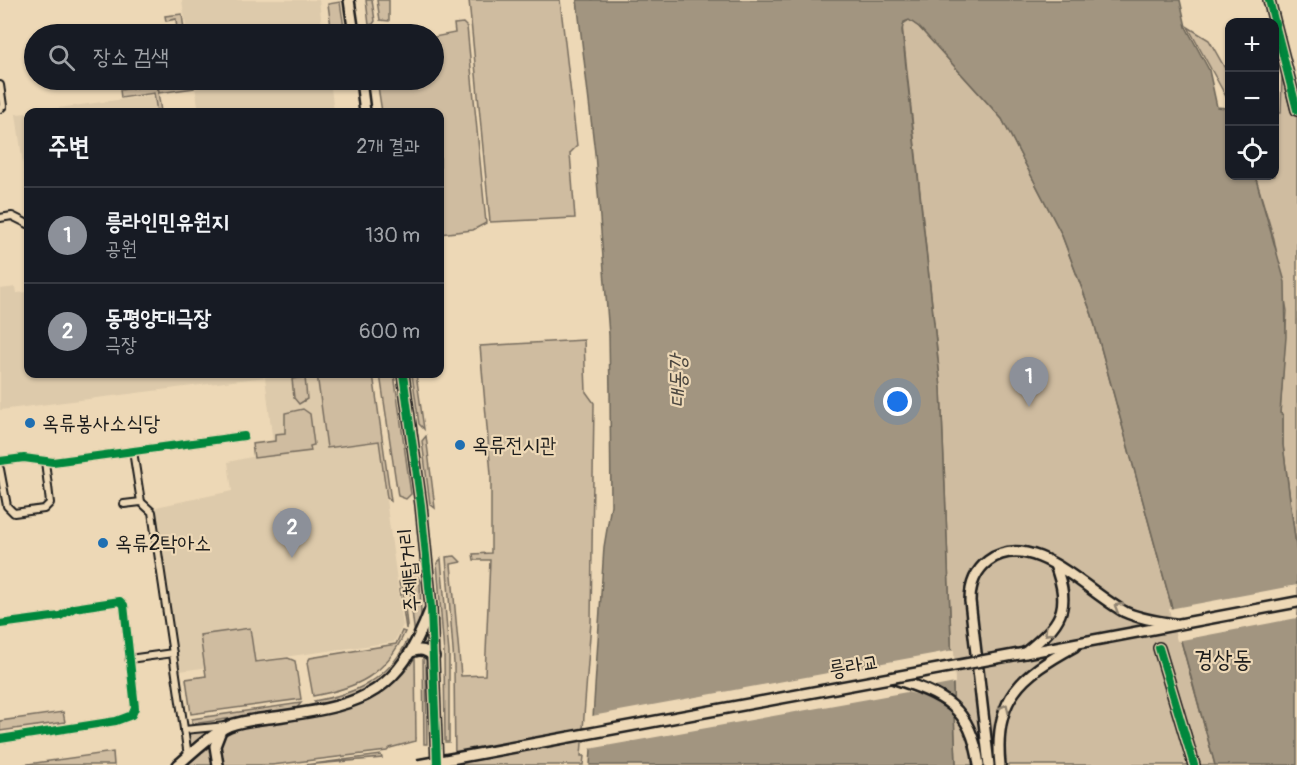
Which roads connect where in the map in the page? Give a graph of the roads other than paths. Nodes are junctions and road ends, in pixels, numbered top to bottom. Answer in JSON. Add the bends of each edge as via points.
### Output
{"nodes":[{"id":1,"x":349,"y":0,"type":"edge"},
{"id":2,"x":1269,"y":0,"type":"edge"},
{"id":3,"x":353,"y":24,"type":"edge"},
{"id":4,"x":0,"y":85,"type":"edge"},
{"id":5,"x":362,"y":90,"type":"edge"},
{"id":6,"x":364,"y":108,"type":"edge"},
{"id":7,"x":0,"y":109,"type":"edge"},
{"id":8,"x":1297,"y":110,"type":"edge"},
{"id":9,"x":0,"y":218,"type":"edge"},
{"id":10,"x":24,"y":222,"type":"edge"},
{"id":11,"x":404,"y":378,"type":"edge"},
{"id":12,"x":244,"y":436,"type":"dead end"},
{"id":13,"x":134,"y":451,"type":"junction"},
{"id":14,"x":0,"y":461,"type":"edge"},
{"id":15,"x":45,"y":461,"type":"junction"},
{"id":16,"x":0,"y":469,"type":"edge"},
{"id":17,"x":141,"y":502,"type":"junction"},
{"id":18,"x":124,"y":504,"type":"dead end"},
{"id":19,"x":1055,"y":565,"type":"junction"},
{"id":20,"x":1297,"y":602,"type":"edge"},
{"id":21,"x":431,"y":607,"type":"junction"},
{"id":22,"x":0,"y":624,"type":"edge"},
{"id":23,"x":1174,"y":624,"type":"junction"},
{"id":24,"x":1084,"y":641,"type":"junction"},
{"id":25,"x":1160,"y":648,"type":"dead end"},
{"id":26,"x":411,"y":652,"type":"junction"},
{"id":27,"x":1025,"y":652,"type":"junction"},
{"id":28,"x":173,"y":653,"type":"junction"},
{"id":29,"x":434,"y":657,"type":"junction"},
{"id":30,"x":129,"y":659,"type":"junction"},
{"id":31,"x":892,"y":678,"type":"junction"},
{"id":32,"x":225,"y":728,"type":"junction"},
{"id":33,"x":184,"y":730,"type":"junction"},
{"id":34,"x":0,"y":739,"type":"edge"},
{"id":35,"x":188,"y":756,"type":"junction"},
{"id":36,"x":178,"y":765,"type":"edge"},
{"id":37,"x":218,"y":765,"type":"edge"},
{"id":38,"x":418,"y":765,"type":"edge"},
{"id":39,"x":437,"y":765,"type":"edge"},
{"id":40,"x":979,"y":765,"type":"edge"},
{"id":41,"x":990,"y":765,"type":"edge"},
{"id":42,"x":1000,"y":765,"type":"edge"},
{"id":43,"x":1194,"y":765,"type":"edge"}],
"edges":[{"from":1,"to":3,"type":"main road"},
{"from":2,"to":8,"type":"main road"},
{"from":4,"to":7,"type":"street"},
{"from":5,"to":6,"type":"main road"},
{"from":9,"to":10,"type":"street","via":[[12,216]]},
{"from":11,"to":21,"type":"main road","name":"주체탑거리","via":[[422,506]]},
{"from":12,"to":13,"type":"street"},
{"from":13,"to":15,"type":"street"},
{"from":13,"to":17,"type":"street"},
{"from":14,"to":15,"type":"street"},
{"from":15,"to":16,"type":"street","via":[[50,502],[44,509],[14,513],[8,506]]},
{"from":17,"to":18,"type":"street"},
{"from":17,"to":28,"type":"street","via":[[152,512]]},
{"from":23,"to":19,"type":"main road","one_way":true,"via":[[1133,615]]},
{"from":19,"to":27,"type":"main road","one_way":true,"via":[[1065,596],[1063,610],[1049,630]]},
{"from":19,"to":41,"type":"main road","via":[[1017,550],[994,556],[971,584]]},
{"from":20,"to":23,"type":"main road","name":"릉라교"},
{"from":21,"to":26,"type":"main road"},
{"from":21,"to":29,"type":"main road","name":"주체탑거리"},
{"from":22,"to":30,"type":"street","via":[[60,616],[74,608],[120,601],[124,605]]},
{"from":23,"to":24,"type":"main road","name":"릉라교"},
{"from":24,"to":27,"type":"main road","name":"릉라교"},
{"from":42,"to":24,"type":"main road","one_way":true,"via":[[999,723],[1015,690],[1048,661]]},
{"from":25,"to":43,"type":"main road"},
{"from":26,"to":29,"type":"main road","via":[[426,650]]},
{"from":26,"to":32,"type":"main road","via":[[385,684],[361,700]]},
{"from":27,"to":31,"type":"main road","name":"릉라교","bridge":true},
{"from":28,"to":30,"type":"street"},
{"from":28,"to":33,"type":"street"},
{"from":29,"to":39,"type":"main road","name":"주체탑거리"},
{"from":30,"to":34,"type":"street","via":[[135,708],[132,715]]},
{"from":31,"to":38,"type":"main road","name":"릉라교","bridge":true},
{"from":31,"to":40,"type":"main road","via":[[936,694],[961,713],[974,738]]},
{"from":32,"to":33,"type":"street"},
{"from":32,"to":35,"type":"main road"},
{"from":32,"to":37,"type":"main road","via":[[214,746]]},
{"from":33,"to":35,"type":"street"},
{"from":35,"to":36,"type":"main road"}]}
